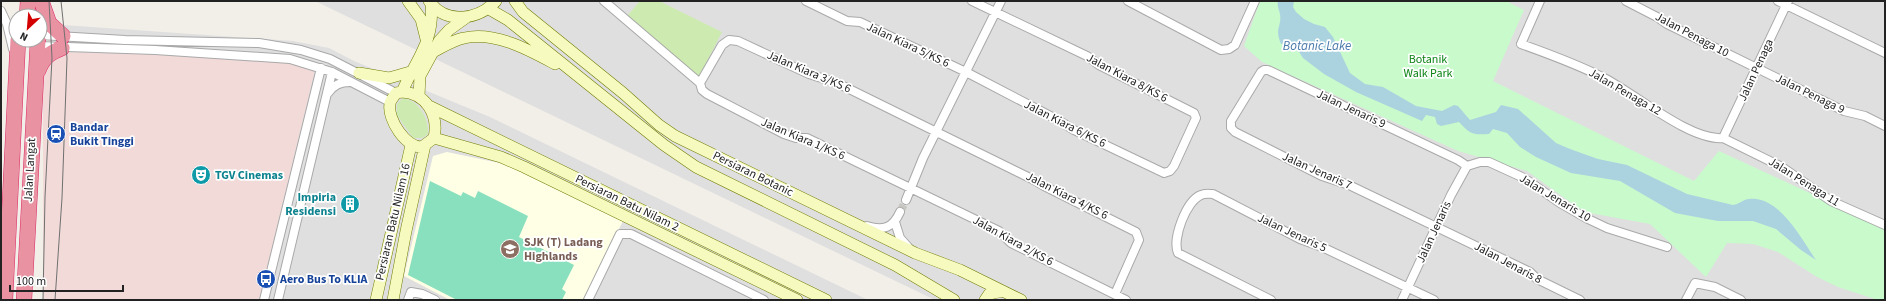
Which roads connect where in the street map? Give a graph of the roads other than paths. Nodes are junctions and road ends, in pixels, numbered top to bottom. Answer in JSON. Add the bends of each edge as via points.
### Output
{"nodes":[{"id":1,"x":408,"y":1,"type":"edge"},
{"id":2,"x":515,"y":1,"type":"edge"},
{"id":3,"x":604,"y":1,"type":"edge"},
{"id":4,"x":806,"y":1,"type":"edge"},
{"id":5,"x":972,"y":1,"type":"edge"},
{"id":6,"x":1001,"y":1,"type":"edge"},
{"id":7,"x":1128,"y":1,"type":"edge"},
{"id":8,"x":1255,"y":1,"type":"edge"},
{"id":9,"x":1626,"y":1,"type":"edge"},
{"id":10,"x":1778,"y":1,"type":"edge"},
{"id":11,"x":37,"y":2,"type":"edge"},
{"id":12,"x":430,"y":2,"type":"edge"},
{"id":13,"x":1539,"y":2,"type":"edge"},
{"id":14,"x":1787,"y":3,"type":"edge"},
{"id":15,"x":492,"y":5,"type":"edge"},
{"id":16,"x":1,"y":10,"type":"edge"},
{"id":17,"x":996,"y":12,"type":"junction"},
{"id":18,"x":467,"y":17,"type":"junction"},
{"id":19,"x":48,"y":41,"type":"edge"},
{"id":20,"x":48,"y":41,"type":"edge"},
{"id":21,"x":63,"y":42,"type":"junction"},
{"id":22,"x":27,"y":48,"type":"edge"},
{"id":23,"x":28,"y":48,"type":"edge"},
{"id":24,"x":33,"y":48,"type":"edge"},
{"id":25,"x":429,"y":50,"type":"junction"},
{"id":26,"x":1885,"y":53,"type":"edge"},
{"id":27,"x":321,"y":68,"type":"junction"},
{"id":28,"x":1757,"y":68,"type":"junction"},
{"id":29,"x":17,"y":71,"type":"junction"},
{"id":30,"x":37,"y":72,"type":"junction"},
{"id":31,"x":332,"y":72,"type":"junction"},
{"id":32,"x":410,"y":72,"type":"junction"},
{"id":33,"x":966,"y":72,"type":"junction"},
{"id":34,"x":359,"y":73,"type":"junction"},
{"id":35,"x":578,"y":77,"type":"junction"},
{"id":36,"x":351,"y":82,"type":"junction"},
{"id":37,"x":700,"y":83,"type":"junction"},
{"id":38,"x":396,"y":96,"type":"junction"},
{"id":39,"x":419,"y":96,"type":"junction"},
{"id":40,"x":326,"y":97,"type":"junction"},
{"id":41,"x":1245,"y":97,"type":"joint"},
{"id":42,"x":429,"y":106,"type":"junction"},
{"id":43,"x":1885,"y":126,"type":"edge"},
{"id":44,"x":937,"y":132,"type":"junction"},
{"id":45,"x":13,"y":137,"type":"junction"},
{"id":46,"x":1723,"y":138,"type":"junction"},
{"id":47,"x":430,"y":142,"type":"junction"},
{"id":48,"x":411,"y":145,"type":"junction"},
{"id":49,"x":1467,"y":166,"type":"junction"},
{"id":50,"x":296,"y":171,"type":"junction"},
{"id":51,"x":1164,"y":173,"type":"joint"},
{"id":52,"x":308,"y":174,"type":"junction"},
{"id":53,"x":911,"y":188,"type":"junction"},
{"id":54,"x":612,"y":196,"type":"junction"},
{"id":55,"x":906,"y":200,"type":"tunnel mouth"},
{"id":56,"x":607,"y":207,"type":"junction"},
{"id":57,"x":900,"y":212,"type":"tunnel mouth"},
{"id":58,"x":895,"y":222,"type":"junction"},
{"id":59,"x":854,"y":223,"type":"junction"},
{"id":60,"x":1885,"y":225,"type":"edge"},
{"id":61,"x":1436,"y":228,"type":"junction"},
{"id":62,"x":1667,"y":247,"type":"dead end"},
{"id":63,"x":915,"y":253,"type":"junction"},
{"id":64,"x":1408,"y":287,"type":"junction"},
{"id":65,"x":1003,"y":291,"type":"junction"},
{"id":66,"x":1116,"y":294,"type":"junction"},
{"id":67,"x":5,"y":300,"type":"edge"},
{"id":68,"x":24,"y":300,"type":"edge"},
{"id":69,"x":266,"y":300,"type":"edge"},
{"id":70,"x":278,"y":300,"type":"edge"},
{"id":71,"x":376,"y":300,"type":"edge"},
{"id":72,"x":393,"y":300,"type":"edge"},
{"id":73,"x":408,"y":300,"type":"edge"},
{"id":74,"x":435,"y":300,"type":"edge"},
{"id":75,"x":588,"y":300,"type":"edge"},
{"id":76,"x":764,"y":300,"type":"edge"},
{"id":77,"x":797,"y":300,"type":"edge"},
{"id":78,"x":826,"y":300,"type":"edge"},
{"id":79,"x":954,"y":300,"type":"edge"},
{"id":80,"x":985,"y":300,"type":"edge"},
{"id":81,"x":1021,"y":300,"type":"edge"},
{"id":82,"x":1126,"y":300,"type":"edge"},
{"id":83,"x":1271,"y":300,"type":"edge"},
{"id":84,"x":1402,"y":300,"type":"edge"},
{"id":85,"x":1434,"y":300,"type":"edge"},
{"id":86,"x":1580,"y":300,"type":"edge"},
{"id":87,"x":1686,"y":300,"type":"edge"},
{"id":88,"x":1741,"y":300,"type":"edge"}],
"edges":[{"from":1,"to":25,"type":"street","via":[[421,18]]},
{"from":2,"to":59,"type":"street","name":"Persiaran Botanic","via":[[523,12],[675,136]]},
{"from":3,"to":37,"type":"street","name":"Jalan Kiara 1/KS 6"},
{"from":4,"to":33,"type":"street","name":"Jalan Kiara 5/KS 6","via":[[847,21],[860,22]]},
{"from":5,"to":17,"type":"street","name":"Jalan Kiara 8/KS 6"},
{"from":6,"to":17,"type":"street"},
{"from":7,"to":8,"type":"street","via":[[1221,50],[1235,45]]},
{"from":9,"to":28,"type":"street","name":"Jalan Penaga 10"},
{"from":10,"to":14,"type":"street"},
{"from":11,"to":21,"type":"highway"},
{"from":12,"to":18,"type":"street","via":[[447,15]]},
{"from":12,"to":25,"type":"street"},
{"from":13,"to":46,"type":"street","name":"Jalan Penaga 12","via":[[1521,44],[1547,52],[1604,78],[1654,110],[1700,134]]},
{"from":14,"to":26,"type":"street"},
{"from":14,"to":28,"type":"street","name":"Jalan Penaga"},
{"from":15,"to":18,"type":"street","via":[[475,16]]},
{"from":15,"to":35,"type":"street","name":"Persiaran Botanic"},
{"from":16,"to":29,"type":"street","via":[[14,50]]},
{"from":17,"to":33,"type":"street"},
{"from":17,"to":51,"type":"street","name":"Jalan Kiara 8/KS 6","via":[[1194,112],[1196,118],[1174,166]]},
{"from":18,"to":25,"type":"street","via":[[444,34]]},
{"from":19,"to":21,"type":"street"},
{"from":20,"to":21,"type":"street"},
{"from":21,"to":27,"type":"street","via":[[290,59]]},
{"from":21,"to":30,"type":"highway","via":[[42,60]]},
{"from":21,"to":34,"type":"street","via":[[125,40],[259,43],[316,54]]},
{"from":22,"to":45,"type":"highway","via":[[24,53],[20,114]]},
{"from":23,"to":29,"type":"highway","name":"Jalan Langat"},
{"from":24,"to":30,"type":"highway","name":"Jalan Langat"},
{"from":25,"to":32,"type":"street"},
{"from":25,"to":35,"type":"street","via":[[464,38],[482,36],[516,45]]},
{"from":25,"to":39,"type":"street","via":[[420,76]]},
{"from":27,"to":31,"type":"street"},
{"from":27,"to":50,"type":"street"},
{"from":28,"to":43,"type":"street","name":"Jalan Penaga 9","via":[[1844,111],[1865,116]]},
{"from":28,"to":46,"type":"street","name":"Jalan Penaga"},
{"from":29,"to":45,"type":"highway","name":"Jalan Langat"},
{"from":30,"to":68,"type":"highway","name":"Jalan Langat"},
{"from":31,"to":36,"type":"street"},
{"from":31,"to":40,"type":"street"},
{"from":32,"to":34,"type":"street","via":[[389,78]]},
{"from":32,"to":38,"type":"street"},
{"from":33,"to":44,"type":"street"},
{"from":33,"to":51,"type":"street","name":"Jalan Kiara 6/KS 6","via":[[1074,130]]},
{"from":34,"to":38,"type":"street"},
{"from":35,"to":79,"type":"street","name":"Persiaran Botanic","via":[[696,167],[895,265]]},
{"from":36,"to":38,"type":"street"},
{"from":36,"to":40,"type":"street","via":[[342,82],[333,87]]},
{"from":37,"to":44,"type":"street","name":"Jalan Kiara 3/KS 6","via":[[722,44],[733,40],[837,83]]},
{"from":37,"to":53,"type":"street","name":"Jalan Kiara 1/KS 6","via":[[702,90],[707,94],[784,134],[806,138]]},
{"from":38,"to":39,"type":"street"},
{"from":38,"to":48,"type":"street","via":[[389,108],[392,118],[403,138]]},
{"from":39,"to":42,"type":"street"},
{"from":40,"to":52,"type":"street"},
{"from":41,"to":49,"type":"street","name":"Jalan Jenaris 9","via":[[1261,72],[1268,70]]},
{"from":41,"to":61,"type":"street","name":"Jalan Jenaris 7","via":[[1231,121],[1231,128],[1235,132],[1322,176],[1349,185]]},
{"from":42,"to":47,"type":"street","via":[[434,119]]},
{"from":42,"to":54,"type":"street","name":"Persiaran Batu Nilam 2"},
{"from":44,"to":53,"type":"street"},
{"from":44,"to":66,"type":"street","name":"Jalan Kiara 4/KS 6","via":[[1136,232],[1139,240]]},
{"from":45,"to":67,"type":"highway","name":"Jalan Langat"},
{"from":46,"to":60,"type":"street","name":"Jalan Penaga 11","via":[[1782,167],[1831,201]]},
{"from":47,"to":48,"type":"street","via":[[419,147]]},
{"from":47,"to":56,"type":"street","name":"Persiaran Batu Nilam 2","via":[[500,157]]},
{"from":47,"to":72,"type":"street","name":"Persiaran Batu Nilam 16","via":[[406,231]]},
{"from":48,"to":71,"type":"street","name":"Persiaran Batu Nilam 16"},
{"from":49,"to":61,"type":"street","name":"Jalan Jenaris"},
{"from":49,"to":62,"type":"street","name":"Jalan Jenaris 10","via":[[1490,162],[1524,178],[1586,218],[1607,228]]},
{"from":50,"to":52,"type":"street"},
{"from":50,"to":69,"type":"street"},
{"from":52,"to":70,"type":"street"},
{"from":53,"to":55,"type":"street"},
{"from":53,"to":66,"type":"street","name":"Jalan Kiara 2/KS 6","via":[[999,231],[1011,243]]},
{"from":54,"to":56,"type":"street"},
{"from":54,"to":78,"type":"street","name":"Persiaran Batu Nilam 2"},
{"from":56,"to":77,"type":"street","name":"Persiaran Batu Nilam 2"},
{"from":57,"to":58,"type":"street"},
{"from":58,"to":59,"type":"street","via":[[884,228]]},
{"from":58,"to":63,"type":"street","via":[[900,238]]},
{"from":59,"to":63,"type":"street","name":"Persiaran Botanic"},
{"from":61,"to":64,"type":"street","name":"Jalan Jenaris"},
{"from":61,"to":86,"type":"street","name":"Jalan Jenaris 8","via":[[1530,272],[1537,279]]},
{"from":63,"to":65,"type":"street","name":"Persiaran Botanic","via":[[960,270]]},
{"from":64,"to":83,"type":"street","name":"Jalan Jenaris 5","via":[[1300,239],[1213,194],[1200,195],[1185,216],[1177,235],[1178,253]]},
{"from":64,"to":84,"type":"street","name":"Jalan Jenaris"},
{"from":64,"to":85,"type":"street"},
{"from":65,"to":80,"type":"street","via":[[989,294]]},
{"from":65,"to":81,"type":"street","name":"Persiaran Botanic"},
{"from":66,"to":82,"type":"street","name":"Jalan Kiara 2/KS 6"},
{"from":73,"to":74,"type":"street","via":[[411,292]]},
{"from":75,"to":76,"type":"street","via":[[620,234],[625,232]]},
{"from":87,"to":88,"type":"street","via":[[1695,283],[1715,287]]}]}
